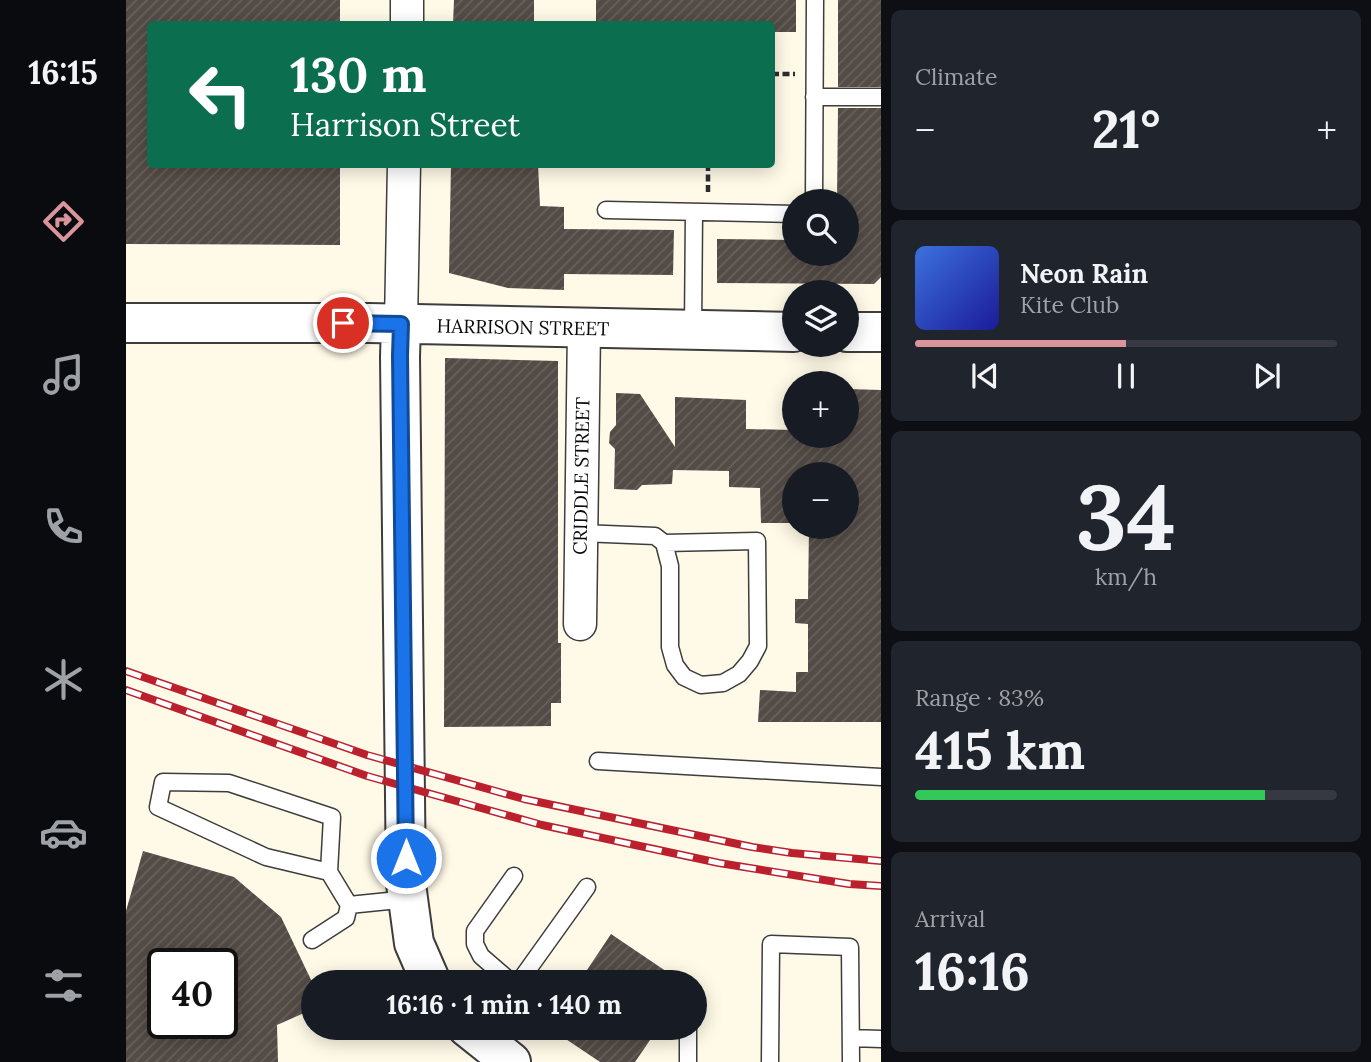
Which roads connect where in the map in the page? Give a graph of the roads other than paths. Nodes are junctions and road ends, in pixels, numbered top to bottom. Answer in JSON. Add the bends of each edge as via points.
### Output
{"nodes":[{"id":1,"x":407,"y":0,"type":"edge"},
{"id":2,"x":815,"y":0,"type":"edge"},
{"id":3,"x":407,"y":21,"type":"edge"},
{"id":4,"x":814,"y":97,"type":"junction"},
{"id":5,"x":881,"y":97,"type":"edge"},
{"id":6,"x":404,"y":168,"type":"edge"},
{"id":7,"x":814,"y":189,"type":"edge"},
{"id":8,"x":606,"y":211,"type":"dead end"},
{"id":9,"x":694,"y":212,"type":"junction"},
{"id":10,"x":782,"y":214,"type":"edge"},
{"id":11,"x":126,"y":323,"type":"edge"},
{"id":12,"x":401,"y":324,"type":"junction"},
{"id":13,"x":584,"y":328,"type":"junction"},
{"id":14,"x":693,"y":331,"type":"junction"},
{"id":15,"x":782,"y":332,"type":"edge"},
{"id":16,"x":859,"y":332,"type":"edge"},
{"id":17,"x":881,"y":332,"type":"edge"},
{"id":18,"x":581,"y":533,"type":"junction"},
{"id":19,"x":664,"y":542,"type":"junction"},
{"id":20,"x":580,"y":624,"type":"dead end"},
{"id":21,"x":598,"y":761,"type":"dead end"},
{"id":22,"x":881,"y":777,"type":"edge"},
{"id":23,"x":329,"y":872,"type":"junction"},
{"id":24,"x":514,"y":876,"type":"dead end"},
{"id":25,"x":587,"y":887,"type":"dead end"},
{"id":26,"x":408,"y":899,"type":"junction"},
{"id":27,"x":349,"y":905,"type":"junction"},
{"id":28,"x":312,"y":940,"type":"dead end"},
{"id":29,"x":425,"y":970,"type":"edge"},
{"id":30,"x":497,"y":970,"type":"edge"},
{"id":31,"x":528,"y":970,"type":"edge"},
{"id":32,"x":850,"y":1038,"type":"junction"},
{"id":33,"x":881,"y":1039,"type":"edge"},
{"id":34,"x":487,"y":1040,"type":"edge"},
{"id":35,"x":688,"y":1040,"type":"edge"},
{"id":36,"x":510,"y":1062,"type":"edge"},
{"id":37,"x":688,"y":1062,"type":"edge"},
{"id":38,"x":770,"y":1062,"type":"edge"},
{"id":39,"x":851,"y":1062,"type":"edge"}],
"edges":[{"from":1,"to":3,"type":"street"},
{"from":2,"to":4,"type":"lane"},
{"from":4,"to":5,"type":"lane"},
{"from":4,"to":7,"type":"lane"},
{"from":6,"to":12,"type":"street"},
{"from":8,"to":9,"type":"lane"},
{"from":9,"to":10,"type":"lane"},
{"from":9,"to":14,"type":"lane"},
{"from":11,"to":12,"type":"street","name":"HARRISON STREET"},
{"from":12,"to":13,"type":"street","name":"HARRISON STREET"},
{"from":12,"to":26,"type":"street"},
{"from":13,"to":14,"type":"street","name":"HARRISON STREET"},
{"from":13,"to":18,"type":"street","name":"CRIDDLE STREET"},
{"from":14,"to":15,"type":"street","name":"HARRISON STREET"},
{"from":16,"to":17,"type":"street"},
{"from":18,"to":19,"type":"lane","via":[[654,536]]},
{"from":18,"to":20,"type":"street","name":"CRIDDLE STREET"},
{"from":19,"to":19,"type":"lane","via":[[670,566],[670,647],[675,665],[684,677],[701,685],[723,683],[739,674],[758,646],[757,541]]},
{"from":21,"to":22,"type":"lane"},
{"from":23,"to":23,"type":"lane","via":[[332,817],[229,783],[163,782],[158,807],[266,857]]},
{"from":23,"to":27,"type":"lane"},
{"from":24,"to":30,"type":"lane","via":[[475,931],[481,956]]},
{"from":25,"to":31,"type":"lane"},
{"from":26,"to":27,"type":"lane"},
{"from":26,"to":29,"type":"street","via":[[414,943]]},
{"from":27,"to":28,"type":"lane","via":[[346,918]]},
{"from":32,"to":33,"type":"lane"},
{"from":32,"to":38,"type":"lane","via":[[850,947],[771,944]]},
{"from":32,"to":39,"type":"lane"},
{"from":34,"to":36,"type":"street"},
{"from":35,"to":37,"type":"lane"}]}
